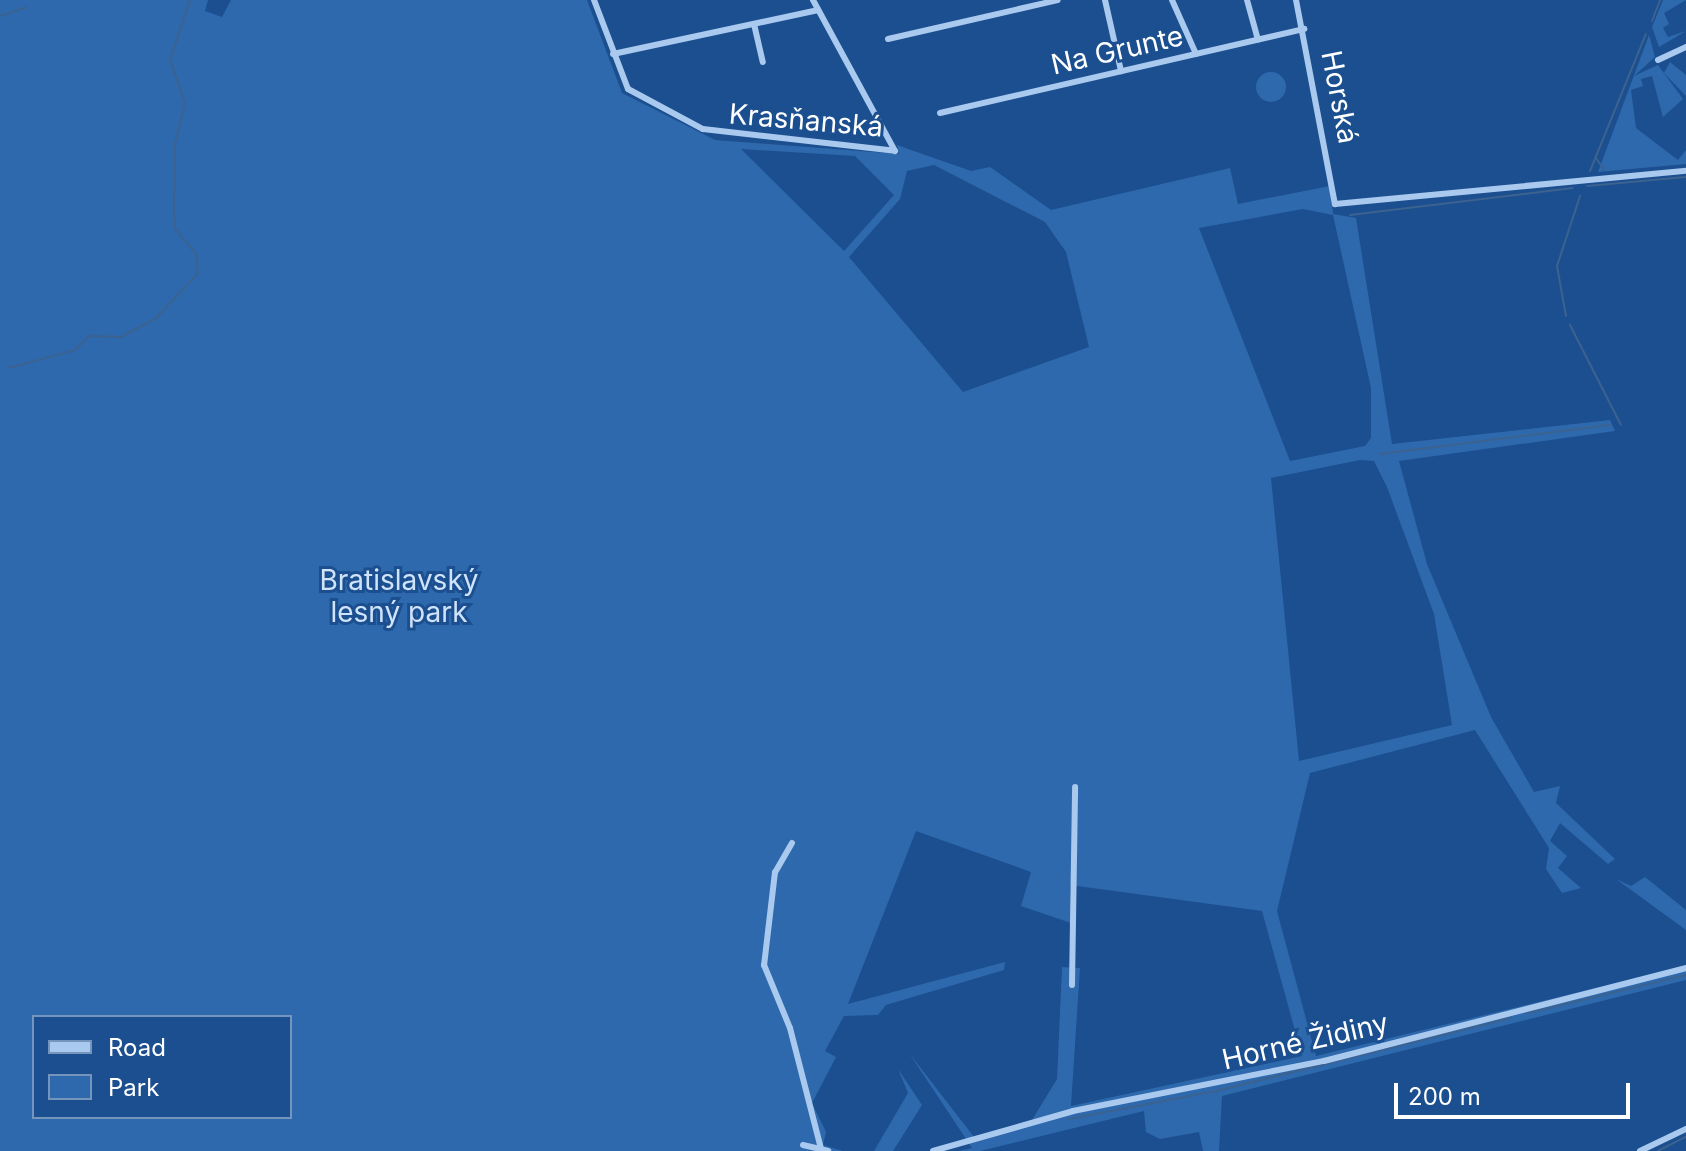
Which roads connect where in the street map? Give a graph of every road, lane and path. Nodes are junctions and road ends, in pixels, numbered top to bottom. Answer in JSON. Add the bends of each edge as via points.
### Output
{"nodes":[{"id":1,"x":594,"y":0,"type":"edge"},
{"id":2,"x":813,"y":0,"type":"edge"},
{"id":3,"x":1058,"y":0,"type":"edge"},
{"id":4,"x":1105,"y":0,"type":"edge"},
{"id":5,"x":1172,"y":0,"type":"edge"},
{"id":6,"x":1247,"y":0,"type":"edge"},
{"id":7,"x":1296,"y":0,"type":"edge"},
{"id":8,"x":818,"y":10,"type":"junction"},
{"id":9,"x":754,"y":24,"type":"junction"},
{"id":10,"x":1304,"y":29,"type":"junction"},
{"id":11,"x":888,"y":39,"type":"dead end"},
{"id":12,"x":1258,"y":40,"type":"junction"},
{"id":13,"x":1686,"y":47,"type":"edge"},
{"id":14,"x":613,"y":54,"type":"junction"},
{"id":15,"x":1196,"y":54,"type":"junction"},
{"id":16,"x":1658,"y":60,"type":"dead end"},
{"id":17,"x":763,"y":62,"type":"dead end"},
{"id":18,"x":1121,"y":71,"type":"junction"},
{"id":19,"x":940,"y":113,"type":"dead end"},
{"id":20,"x":1686,"y":171,"type":"edge"},
{"id":21,"x":1075,"y":787,"type":"dead end"},
{"id":22,"x":792,"y":843,"type":"dead end"},
{"id":23,"x":1686,"y":968,"type":"edge"},
{"id":24,"x":1072,"y":985,"type":"dead end"},
{"id":25,"x":1686,"y":1129,"type":"edge"},
{"id":26,"x":803,"y":1145,"type":"dead end"},
{"id":27,"x":824,"y":1150,"type":"edge"},
{"id":28,"x":933,"y":1151,"type":"edge"},
{"id":29,"x":1640,"y":1151,"type":"edge"}],
"edges":[{"from":1,"to":14,"type":"street","name":"Krasňanská"},
{"from":2,"to":8,"type":"street"},
{"from":3,"to":11,"type":"street"},
{"from":4,"to":18,"type":"street"},
{"from":5,"to":15,"type":"street"},
{"from":6,"to":12,"type":"street"},
{"from":7,"to":10,"type":"street","name":"Horská"},
{"from":8,"to":9,"type":"street"},
{"from":8,"to":14,"type":"street","name":"Krasňanská","via":[[895,151],[714,134],[628,89]]},
{"from":9,"to":14,"type":"street"},
{"from":9,"to":17,"type":"street"},
{"from":10,"to":12,"type":"street","name":"Na Grunte"},
{"from":10,"to":20,"type":"street","name":"Horská","via":[[1335,204]]},
{"from":12,"to":15,"type":"street","name":"Na Grunte"},
{"from":13,"to":16,"type":"street"},
{"from":15,"to":18,"type":"street","name":"Na Grunte"},
{"from":18,"to":19,"type":"street","name":"Na Grunte"},
{"from":21,"to":24,"type":"street"},
{"from":22,"to":27,"type":"street","via":[[775,872],[764,965],[790,1028]]},
{"from":23,"to":28,"type":"street","name":"Horné Židiny","via":[[1324,1061],[1086,1107]]},
{"from":25,"to":29,"type":"street"},
{"from":26,"to":27,"type":"street"}]}
